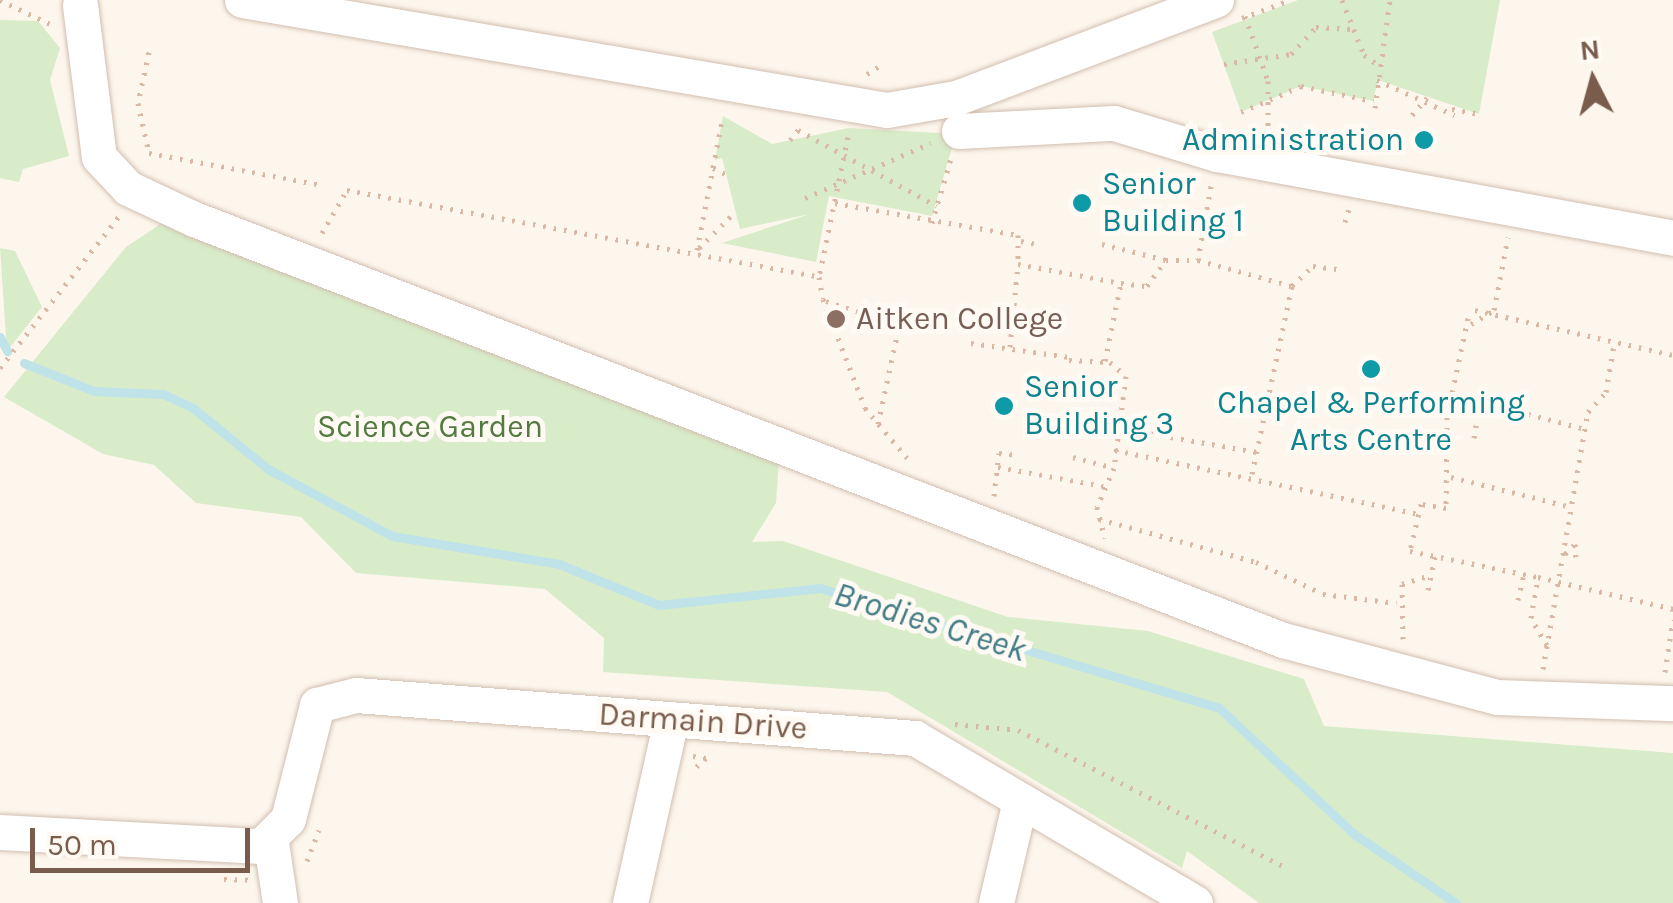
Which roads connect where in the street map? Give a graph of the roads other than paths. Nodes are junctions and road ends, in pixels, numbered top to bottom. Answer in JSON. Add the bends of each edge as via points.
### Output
{"nodes":[{"id":1,"x":85,"y":1,"type":"edge"},
{"id":2,"x":242,"y":1,"type":"edge"},
{"id":3,"x":1231,"y":8,"type":"edge"},
{"id":4,"x":959,"y":132,"type":"road end"},
{"id":5,"x":1673,"y":238,"type":"edge"},
{"id":6,"x":1669,"y":694,"type":"edge"},
{"id":7,"x":671,"y":720,"type":"junction"},
{"id":8,"x":1020,"y":800,"type":"junction"},
{"id":9,"x":0,"y":832,"type":"edge"},
{"id":10,"x":271,"y":842,"type":"junction"},
{"id":11,"x":280,"y":903,"type":"edge"},
{"id":12,"x":630,"y":903,"type":"edge"},
{"id":13,"x":996,"y":903,"type":"edge"},
{"id":14,"x":1195,"y":903,"type":"edge"}],
"edges":[{"from":1,"to":6,"type":"street","via":[[99,157],[128,188],[194,219],[1282,640],[1497,697]]},
{"from":2,"to":3,"type":"street","via":[[888,110],[956,98]]},
{"from":4,"to":5,"type":"street","via":[[1114,122],[1218,154]]},
{"from":7,"to":8,"type":"street","name":"Darmain Drive","via":[[914,738]]},
{"from":7,"to":10,"type":"street","name":"Darmain Drive","via":[[336,694],[318,705],[288,820]]},
{"from":7,"to":12,"type":"street"},
{"from":8,"to":13,"type":"street"},
{"from":8,"to":14,"type":"street","name":"Darmain Drive"},
{"from":9,"to":10,"type":"street","via":[[246,849]]},
{"from":10,"to":11,"type":"street"}]}
